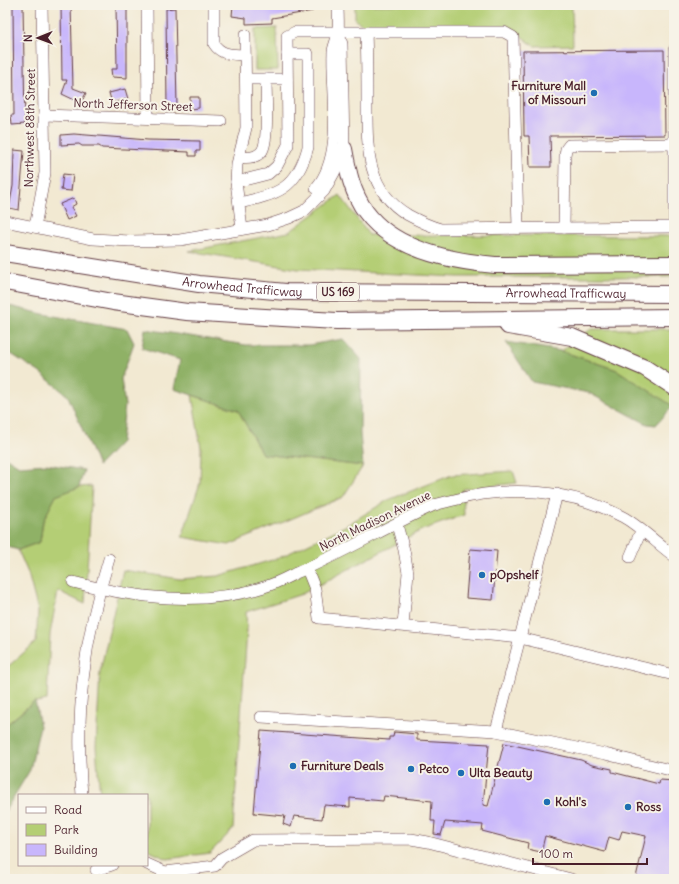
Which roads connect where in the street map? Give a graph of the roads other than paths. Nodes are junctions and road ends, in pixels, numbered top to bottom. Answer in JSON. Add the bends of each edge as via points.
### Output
{"nodes":[{"id":1,"x":42,"y":5,"type":"edge"},
{"id":2,"x":147,"y":5,"type":"edge"},
{"id":3,"x":338,"y":5,"type":"edge"},
{"id":4,"x":214,"y":9,"type":"dead end"},
{"id":5,"x":338,"y":31,"type":"junction"},
{"id":6,"x":366,"y":32,"type":"junction"},
{"id":7,"x":245,"y":34,"type":"dead end"},
{"id":8,"x":674,"y":50,"type":"edge"},
{"id":9,"x":287,"y":54,"type":"junction"},
{"id":10,"x":245,"y":55,"type":"junction"},
{"id":11,"x":246,"y":79,"type":"junction"},
{"id":12,"x":266,"y":79,"type":"junction"},
{"id":13,"x":287,"y":79,"type":"junction"},
{"id":14,"x":44,"y":115,"type":"junction"},
{"id":15,"x":148,"y":118,"type":"junction"},
{"id":16,"x":221,"y":121,"type":"dead end"},
{"id":17,"x":674,"y":144,"type":"edge"},
{"id":18,"x":338,"y":148,"type":"junction"},
{"id":19,"x":239,"y":157,"type":"junction"},
{"id":20,"x":236,"y":182,"type":"junction"},
{"id":21,"x":239,"y":203,"type":"junction"},
{"id":22,"x":5,"y":220,"type":"edge"},
{"id":23,"x":674,"y":221,"type":"edge"},
{"id":24,"x":35,"y":227,"type":"junction"},
{"id":25,"x":674,"y":227,"type":"edge"},
{"id":26,"x":518,"y":228,"type":"junction"},
{"id":27,"x":564,"y":228,"type":"junction"},
{"id":28,"x":242,"y":229,"type":"junction"},
{"id":29,"x":5,"y":253,"type":"edge"},
{"id":30,"x":674,"y":264,"type":"edge"},
{"id":31,"x":5,"y":282,"type":"edge"},
{"id":32,"x":674,"y":294,"type":"edge"},
{"id":33,"x":674,"y":317,"type":"edge"},
{"id":34,"x":469,"y":319,"type":"junction"},
{"id":35,"x":674,"y":387,"type":"edge"},
{"id":36,"x":557,"y":494,"type":"junction"},
{"id":37,"x":396,"y":525,"type":"junction"},
{"id":38,"x":641,"y":531,"type":"junction"},
{"id":39,"x":674,"y":556,"type":"edge"},
{"id":40,"x":630,"y":557,"type":"dead end"},
{"id":41,"x":109,"y":559,"type":"dead end"},
{"id":42,"x":307,"y":569,"type":"junction"},
{"id":43,"x":73,"y":582,"type":"dead end"},
{"id":44,"x":100,"y":588,"type":"junction"},
{"id":45,"x":403,"y":625,"type":"junction"},
{"id":46,"x":520,"y":638,"type":"junction"},
{"id":47,"x":674,"y":675,"type":"edge"},
{"id":48,"x":261,"y":717,"type":"dead end"},
{"id":49,"x":496,"y":732,"type":"junction"},
{"id":50,"x":674,"y":771,"type":"edge"},
{"id":51,"x":82,"y":794,"type":"edge"},
{"id":52,"x":148,"y":864,"type":"edge"},
{"id":53,"x":110,"y":866,"type":"edge"},
{"id":54,"x":97,"y":871,"type":"edge"},
{"id":55,"x":571,"y":879,"type":"edge"}],
"edges":[{"from":1,"to":14,"type":"street","name":"Northwest 88th Street"},
{"from":2,"to":15,"type":"street"},
{"from":3,"to":5,"type":"street"},
{"from":4,"to":10,"type":"street","via":[[214,44],[227,54]]},
{"from":5,"to":6,"type":"street"},
{"from":5,"to":9,"type":"street","via":[[295,32],[287,36]]},
{"from":5,"to":18,"type":"street","via":[[342,44]]},
{"from":6,"to":26,"type":"street","via":[[370,164],[388,200],[399,210],[422,223],[441,229]]},
{"from":6,"to":26,"type":"street","via":[[504,32],[513,37]]},
{"from":7,"to":10,"type":"street"},
{"from":8,"to":17,"type":"street"},
{"from":9,"to":13,"type":"street"},
{"from":9,"to":21,"type":"street","via":[[308,54],[308,147],[305,157],[297,175],[286,187],[271,196]]},
{"from":10,"to":11,"type":"street"},
{"from":11,"to":12,"type":"street"},
{"from":11,"to":19,"type":"street","via":[[246,128]]},
{"from":12,"to":13,"type":"street"},
{"from":12,"to":19,"type":"street","via":[[266,138],[262,151],[254,157]]},
{"from":13,"to":20,"type":"street","via":[[288,145],[283,156],[268,174]]},
{"from":14,"to":15,"type":"street","name":"North Jefferson Street"},
{"from":14,"to":24,"type":"street","name":"Northwest 88th Street","via":[[44,173]]},
{"from":15,"to":16,"type":"street","name":"North Jefferson Street"},
{"from":17,"to":23,"type":"street"},
{"from":17,"to":27,"type":"street","via":[[569,145],[565,155]]},
{"from":18,"to":28,"type":"street","via":[[335,171],[324,191],[304,211],[268,225]]},
{"from":18,"to":30,"type":"highway","via":[[366,212],[395,237],[428,253],[471,263],[495,265]]},
{"from":19,"to":20,"type":"street"},
{"from":20,"to":21,"type":"street"},
{"from":21,"to":28,"type":"street"},
{"from":22,"to":24,"type":"street"},
{"from":24,"to":28,"type":"street","via":[[76,237],[130,241],[180,240]]},
{"from":25,"to":27,"type":"street"},
{"from":26,"to":27,"type":"street"},
{"from":29,"to":32,"type":"highway","name":"Arrowhead Trafficway","number":"US 169","via":[[199,284],[286,292]]},
{"from":31,"to":34,"type":"highway","name":"Arrowhead Trafficway","via":[[113,302],[187,312],[337,320]]},
{"from":33,"to":34,"type":"highway","name":"Arrowhead Trafficway"},
{"from":34,"to":35,"type":"highway","via":[[572,337],[645,368]]},
{"from":36,"to":37,"type":"street","name":"North Madison Avenue","via":[[524,490],[473,495],[434,505]]},
{"from":36,"to":38,"type":"street","name":"North Madison Avenue","via":[[596,505],[624,517]]},
{"from":36,"to":46,"type":"street"},
{"from":37,"to":42,"type":"street","name":"North Madison Avenue"},
{"from":37,"to":45,"type":"street","via":[[408,573]]},
{"from":38,"to":39,"type":"street","name":"North Madison Avenue"},
{"from":38,"to":40,"type":"street"},
{"from":41,"to":44,"type":"street"},
{"from":42,"to":44,"type":"street","name":"North Madison Avenue","via":[[265,587],[235,594],[174,599],[119,593]]},
{"from":42,"to":45,"type":"street","via":[[314,589],[319,618]]},
{"from":43,"to":44,"type":"street","name":"North Madison Avenue"},
{"from":44,"to":51,"type":"street","via":[[89,631],[80,694]]},
{"from":45,"to":46,"type":"street"},
{"from":46,"to":47,"type":"street"},
{"from":46,"to":49,"type":"street"},
{"from":48,"to":49,"type":"street"},
{"from":49,"to":50,"type":"street"},
{"from":52,"to":55,"type":"street","via":[[165,872],[214,866],[222,858],[253,840],[411,840],[428,842]]},
{"from":53,"to":54,"type":"street"}]}
